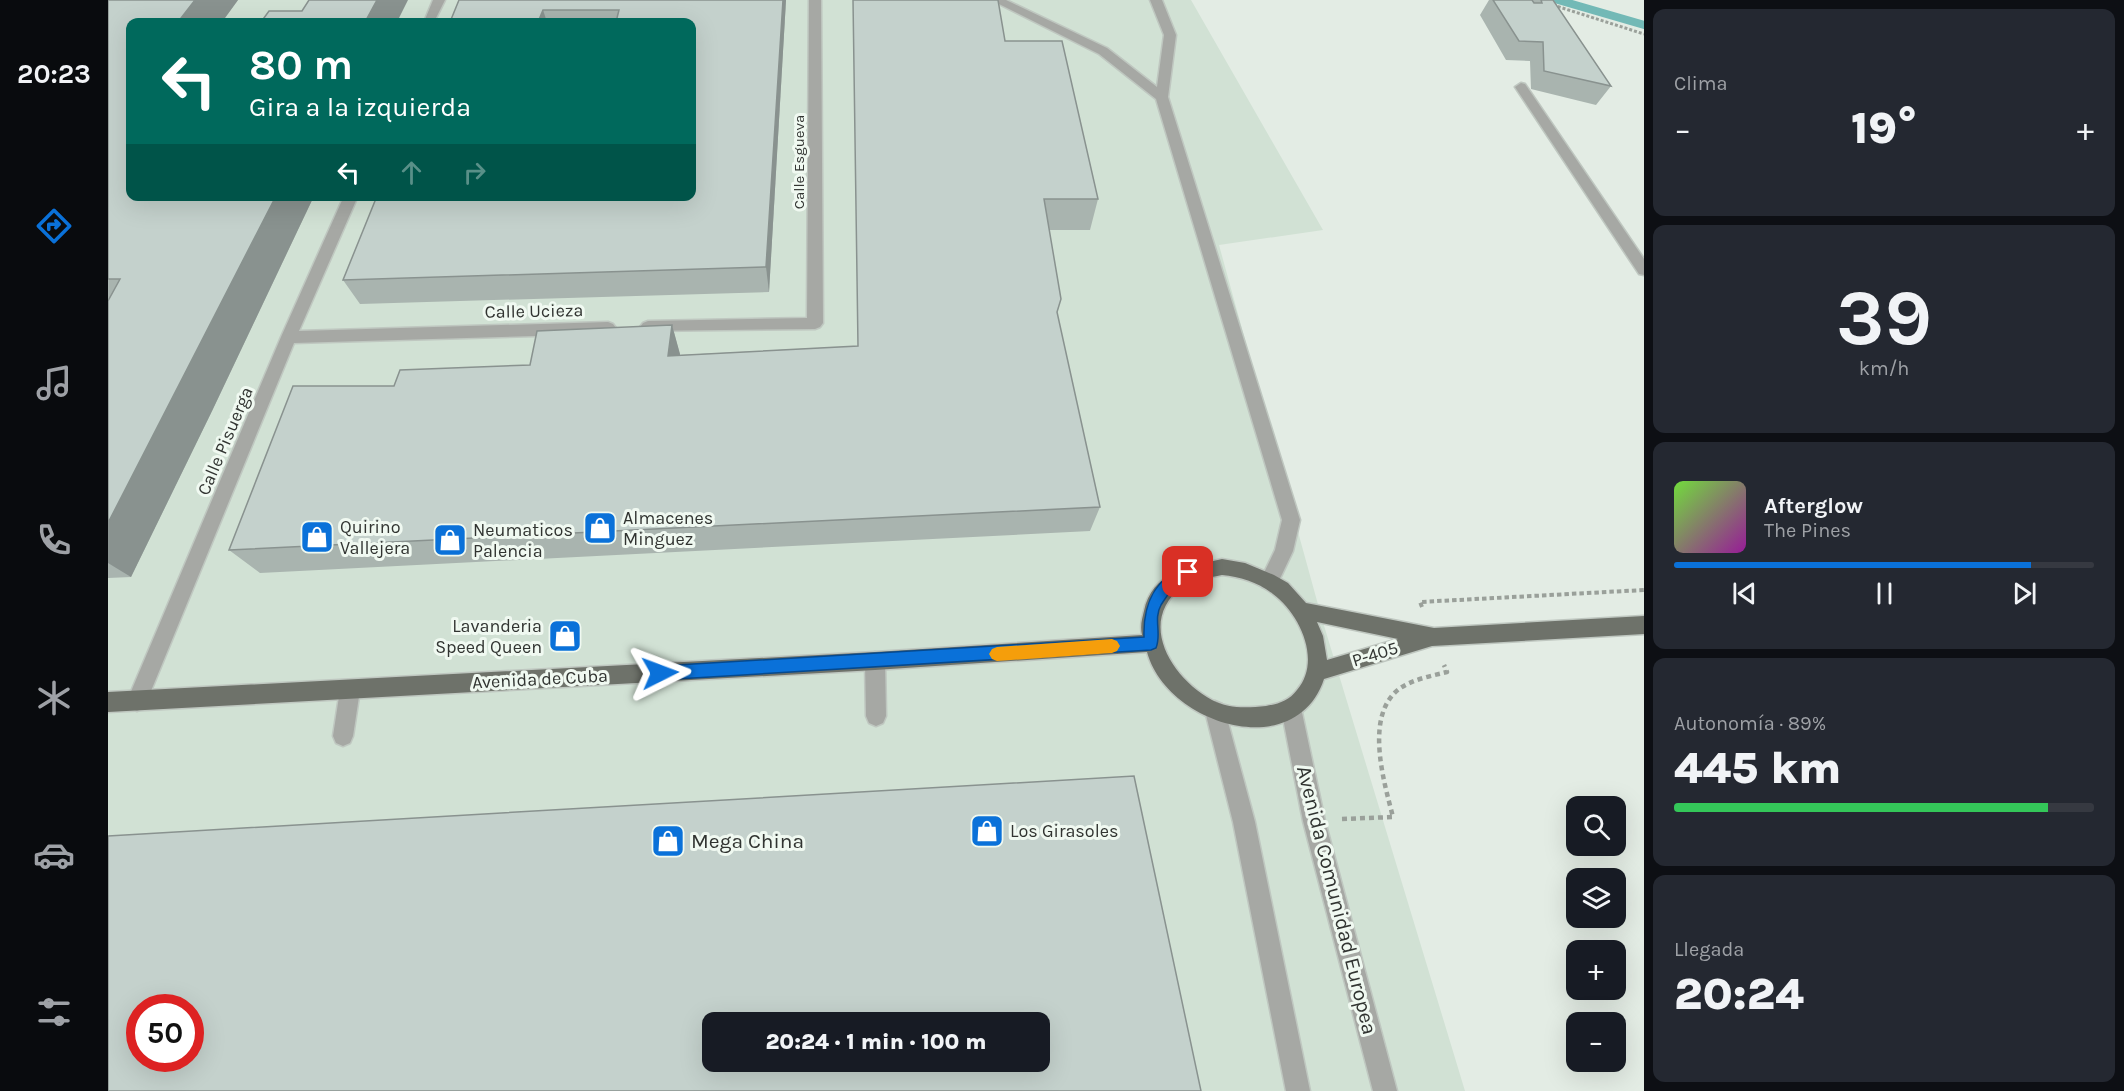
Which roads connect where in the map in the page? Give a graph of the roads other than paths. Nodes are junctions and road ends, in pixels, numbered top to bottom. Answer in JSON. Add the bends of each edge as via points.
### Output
{"nodes":[{"id":1,"x":439,"y":0,"type":"edge"},
{"id":2,"x":815,"y":0,"type":"edge"},
{"id":3,"x":997,"y":0,"type":"edge"},
{"id":4,"x":1156,"y":0,"type":"edge"},
{"id":5,"x":431,"y":18,"type":"edge"},
{"id":6,"x":1521,"y":87,"type":"dead end"},
{"id":7,"x":1162,"y":97,"type":"junction"},
{"id":8,"x":349,"y":201,"type":"edge"},
{"id":9,"x":1644,"y":270,"type":"edge"},
{"id":10,"x":815,"y":323,"type":"joint"},
{"id":11,"x":289,"y":337,"type":"junction"},
{"id":12,"x":1269,"y":581,"type":"junction"},
{"id":13,"x":1302,"y":611,"type":"junction"},
{"id":14,"x":1644,"y":625,"type":"edge"},
{"id":15,"x":1434,"y":637,"type":"junction"},
{"id":16,"x":1151,"y":643,"type":"junction"},
{"id":17,"x":875,"y":661,"type":"junction"},
{"id":18,"x":1316,"y":672,"type":"junction"},
{"id":19,"x":350,"y":690,"type":"junction"},
{"id":20,"x":137,"y":701,"type":"junction"},
{"id":21,"x":108,"y":702,"type":"edge"},
{"id":22,"x":1291,"y":708,"type":"junction"},
{"id":23,"x":1215,"y":711,"type":"junction"},
{"id":24,"x":876,"y":716,"type":"dead end"},
{"id":25,"x":343,"y":736,"type":"dead end"},
{"id":26,"x":1298,"y":1091,"type":"edge"},
{"id":27,"x":1385,"y":1091,"type":"edge"}],
"edges":[{"from":1,"to":5,"type":"street"},
{"from":2,"to":10,"type":"street","name":"Calle Esgueva"},
{"from":3,"to":7,"type":"street","via":[[1103,51]]},
{"from":4,"to":7,"type":"street","via":[[1170,35]]},
{"from":6,"to":9,"type":"street"},
{"from":7,"to":12,"type":"street","via":[[1291,520],[1284,551]]},
{"from":8,"to":11,"type":"street","name":"Calle Pisuerga"},
{"from":10,"to":11,"type":"street","name":"Calle Ucieza"},
{"from":11,"to":20,"type":"street","name":"Calle Pisuerga"},
{"from":12,"to":13,"type":"main road"},
{"from":12,"to":16,"type":"main road","via":[[1247,571],[1222,567],[1198,568],[1177,577],[1154,604],[1150,615]]},
{"from":13,"to":15,"type":"main road","number":"P-405"},
{"from":13,"to":18,"type":"main road","via":[[1316,644]]},
{"from":14,"to":15,"type":"main road","number":"P-405"},
{"from":15,"to":18,"type":"main road","name":"P-405"},
{"from":16,"to":17,"type":"main road","name":"Avenida de Cuba"},
{"from":16,"to":23,"type":"main road","via":[[1161,667],[1180,689]]},
{"from":17,"to":19,"type":"main road","name":"Avenida de Cuba"},
{"from":17,"to":24,"type":"street"},
{"from":18,"to":22,"type":"main road","via":[[1311,687]]},
{"from":19,"to":20,"type":"main road","name":"Avenida de Cuba"},
{"from":19,"to":25,"type":"street"},
{"from":20,"to":21,"type":"main road","name":"Avenida de Cuba"},
{"from":22,"to":23,"type":"main road","via":[[1252,719]]},
{"from":22,"to":27,"type":"street","name":"Avenida Comunidad Europea","via":[[1314,820]]},
{"from":23,"to":26,"type":"street","via":[[1244,822]]}]}
